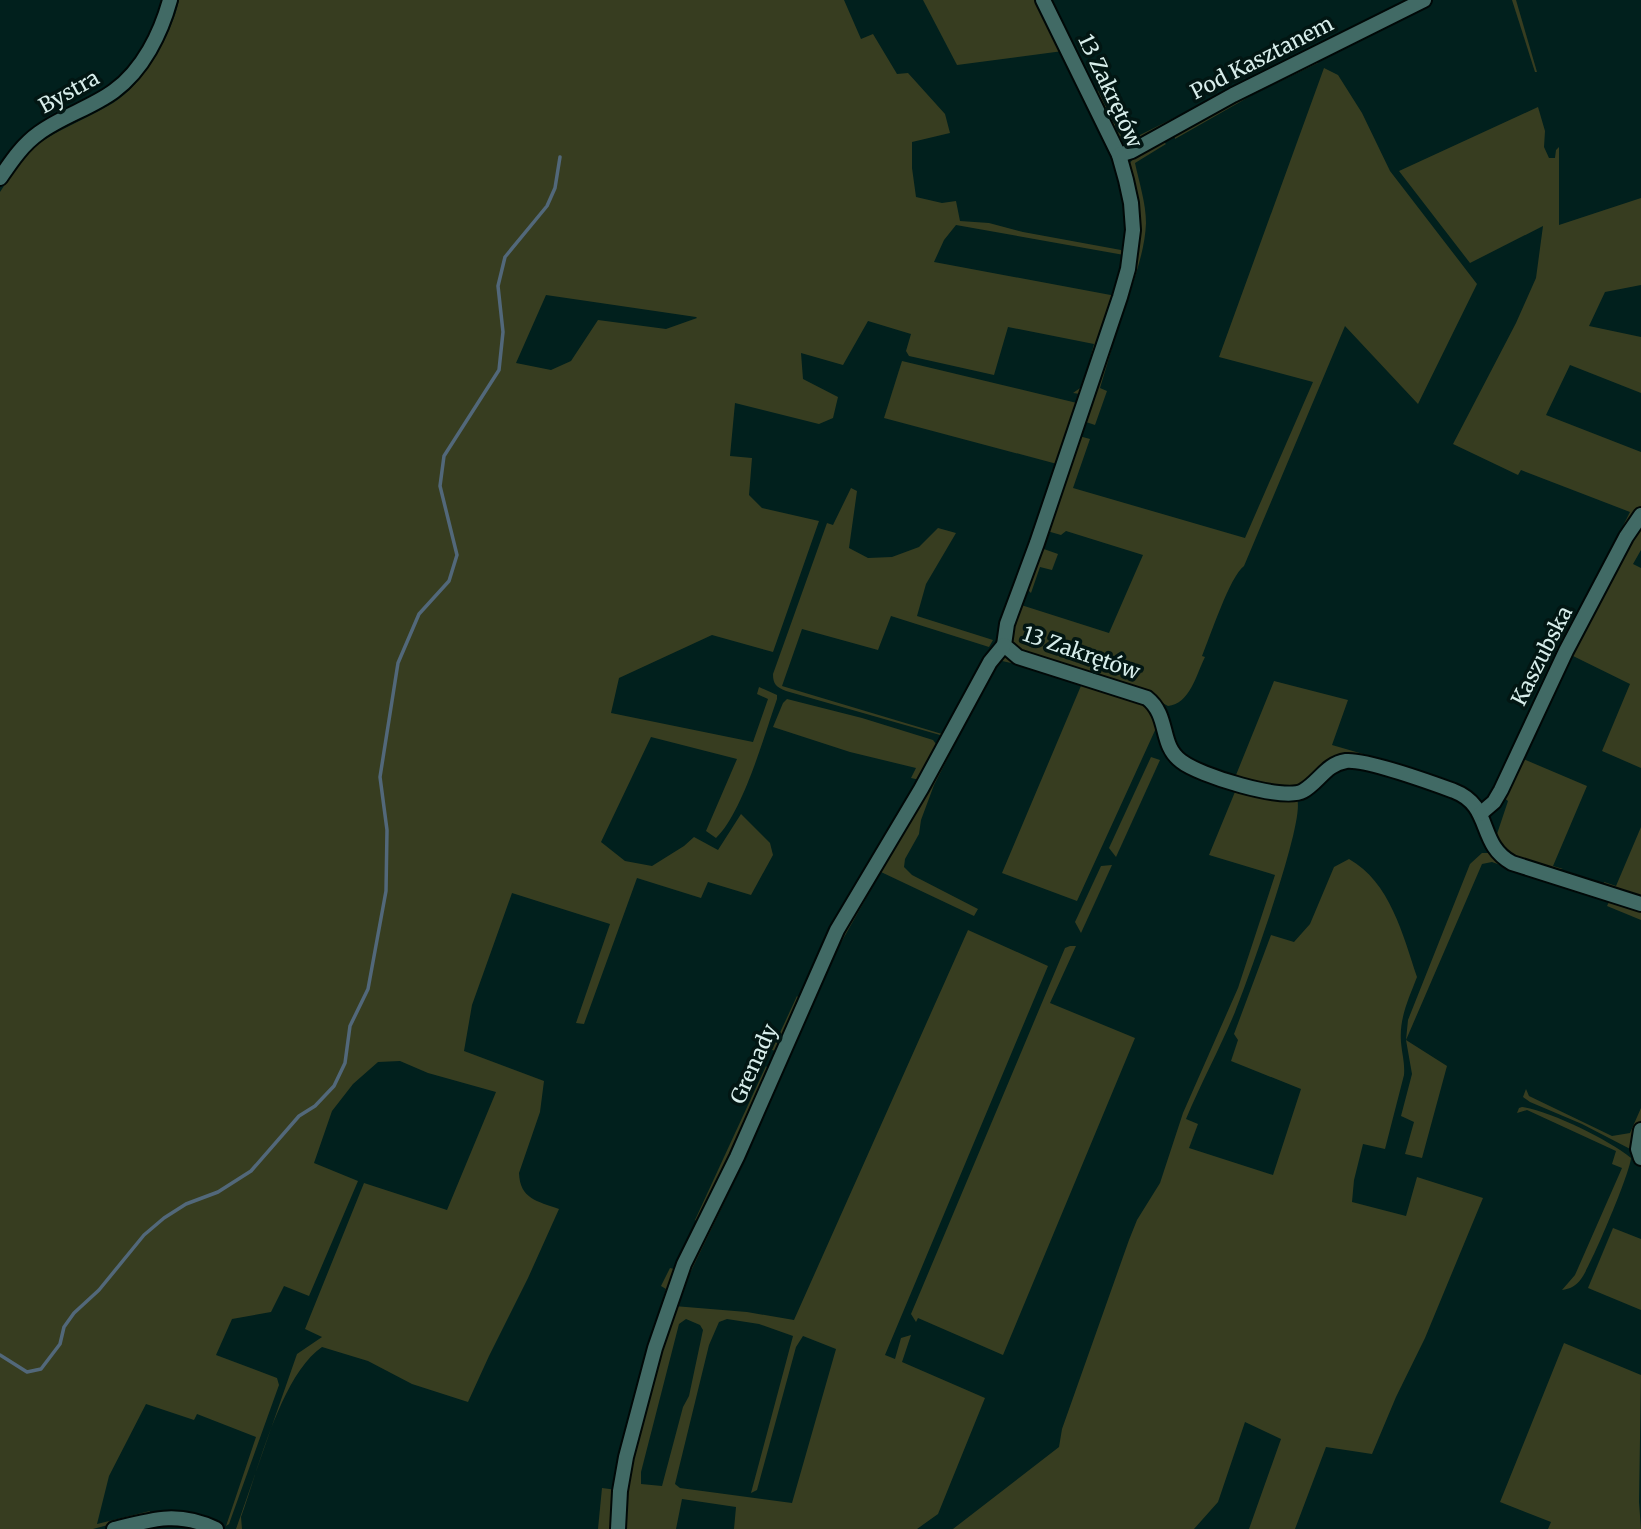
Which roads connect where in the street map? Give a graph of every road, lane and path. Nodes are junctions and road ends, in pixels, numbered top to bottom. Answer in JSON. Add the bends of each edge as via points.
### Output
{"nodes":[{"id":1,"x":170,"y":0,"type":"edge"},
{"id":2,"x":1043,"y":0,"type":"edge"},
{"id":3,"x":1424,"y":0,"type":"edge"},
{"id":4,"x":1119,"y":155,"type":"junction"},
{"id":5,"x":0,"y":178,"type":"edge"},
{"id":6,"x":1641,"y":515,"type":"edge"},
{"id":7,"x":1004,"y":646,"type":"junction"},
{"id":8,"x":1480,"y":814,"type":"junction"},
{"id":9,"x":1641,"y":904,"type":"edge"},
{"id":10,"x":1641,"y":1130,"type":"edge"},
{"id":11,"x":1641,"y":1158,"type":"edge"},
{"id":12,"x":114,"y":1529,"type":"edge"},
{"id":13,"x":216,"y":1529,"type":"edge"},
{"id":14,"x":618,"y":1529,"type":"edge"}],
"edges":[{"from":1,"to":5,"type":"street","name":"Bystra","via":[[155,40],[131,75],[99,101],[38,134],[20,149]]},
{"from":2,"to":4,"type":"street","name":"13 Zakrętów"},
{"from":3,"to":4,"type":"street","name":"Pod Kasztanem"},
{"from":4,"to":7,"type":"street","name":"13 Zakrętów","via":[[1133,213],[1128,268],[1007,624]]},
{"from":6,"to":8,"type":"street","name":"Kaszubska","via":[[1566,651],[1501,790]]},
{"from":7,"to":8,"type":"street","name":"13 Zakrętów","via":[[1018,657],[1147,698],[1160,712],[1171,752],[1202,773],[1289,794],[1304,791],[1333,765],[1357,761],[1455,791],[1475,804]]},
{"from":7,"to":14,"type":"street","name":"Grenady","via":[[990,662],[837,930],[737,1157],[684,1264],[655,1348],[626,1457]]},
{"from":8,"to":9,"type":"street","name":"13 Zakrętów","via":[[1489,840],[1505,859]]},
{"from":10,"to":11,"type":"street"},
{"from":12,"to":13,"type":"street","via":[[173,1517]]}]}
